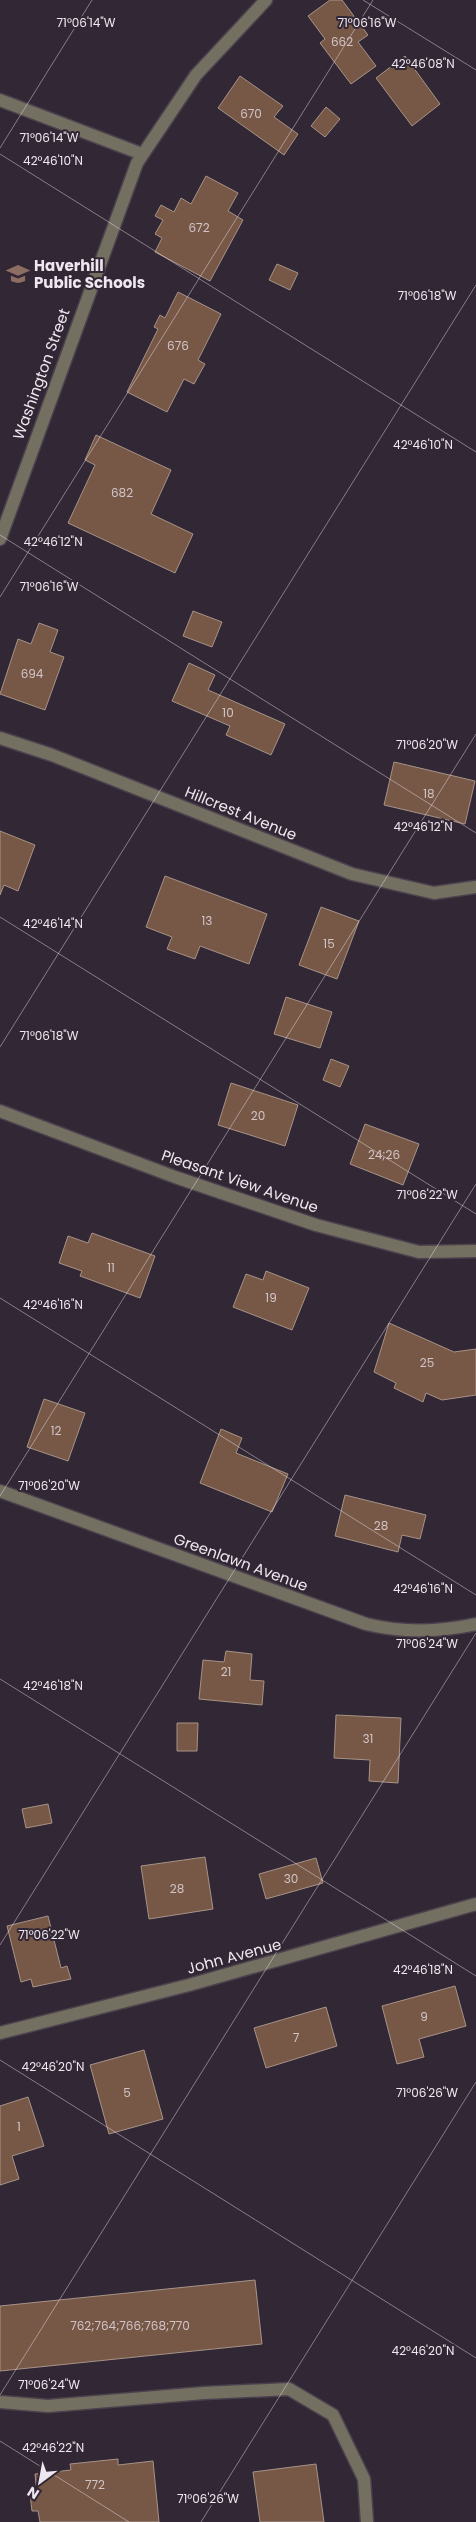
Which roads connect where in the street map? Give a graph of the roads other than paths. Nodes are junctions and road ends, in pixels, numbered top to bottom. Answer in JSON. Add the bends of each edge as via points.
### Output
{"nodes":[{"id":1,"x":266,"y":0,"type":"edge"},
{"id":2,"x":0,"y":100,"type":"edge"},
{"id":3,"x":142,"y":154,"type":"junction"},
{"id":4,"x":0,"y":539,"type":"edge"},
{"id":5,"x":0,"y":738,"type":"edge"},
{"id":6,"x":476,"y":887,"type":"edge"},
{"id":7,"x":0,"y":1111,"type":"edge"},
{"id":8,"x":476,"y":1250,"type":"edge"},
{"id":9,"x":0,"y":1491,"type":"edge"},
{"id":10,"x":476,"y":1624,"type":"edge"},
{"id":11,"x":476,"y":1904,"type":"edge"},
{"id":12,"x":0,"y":2034,"type":"edge"},
{"id":13,"x":0,"y":2402,"type":"edge"},
{"id":14,"x":366,"y":2522,"type":"edge"}],
"edges":[{"from":1,"to":3,"type":"street","name":"Washington Street","via":[[196,75]]},
{"from":2,"to":3,"type":"street"},
{"from":3,"to":4,"type":"street","name":"Washington Street","via":[[112,228]]},
{"from":5,"to":6,"type":"street","name":"Hillcrest Avenue","via":[[52,755],[352,874],[434,893]]},
{"from":7,"to":8,"type":"street","name":"Pleasant View Avenue","via":[[175,1177],[316,1225],[419,1252]]},
{"from":9,"to":10,"type":"street","name":"Greenlawn Avenue","via":[[366,1624],[416,1632]]},
{"from":11,"to":12,"type":"street","name":"John Avenue","via":[[189,1985]]},
{"from":13,"to":14,"type":"street","via":[[48,2406],[204,2393],[289,2390],[333,2415],[364,2479]]}]}
